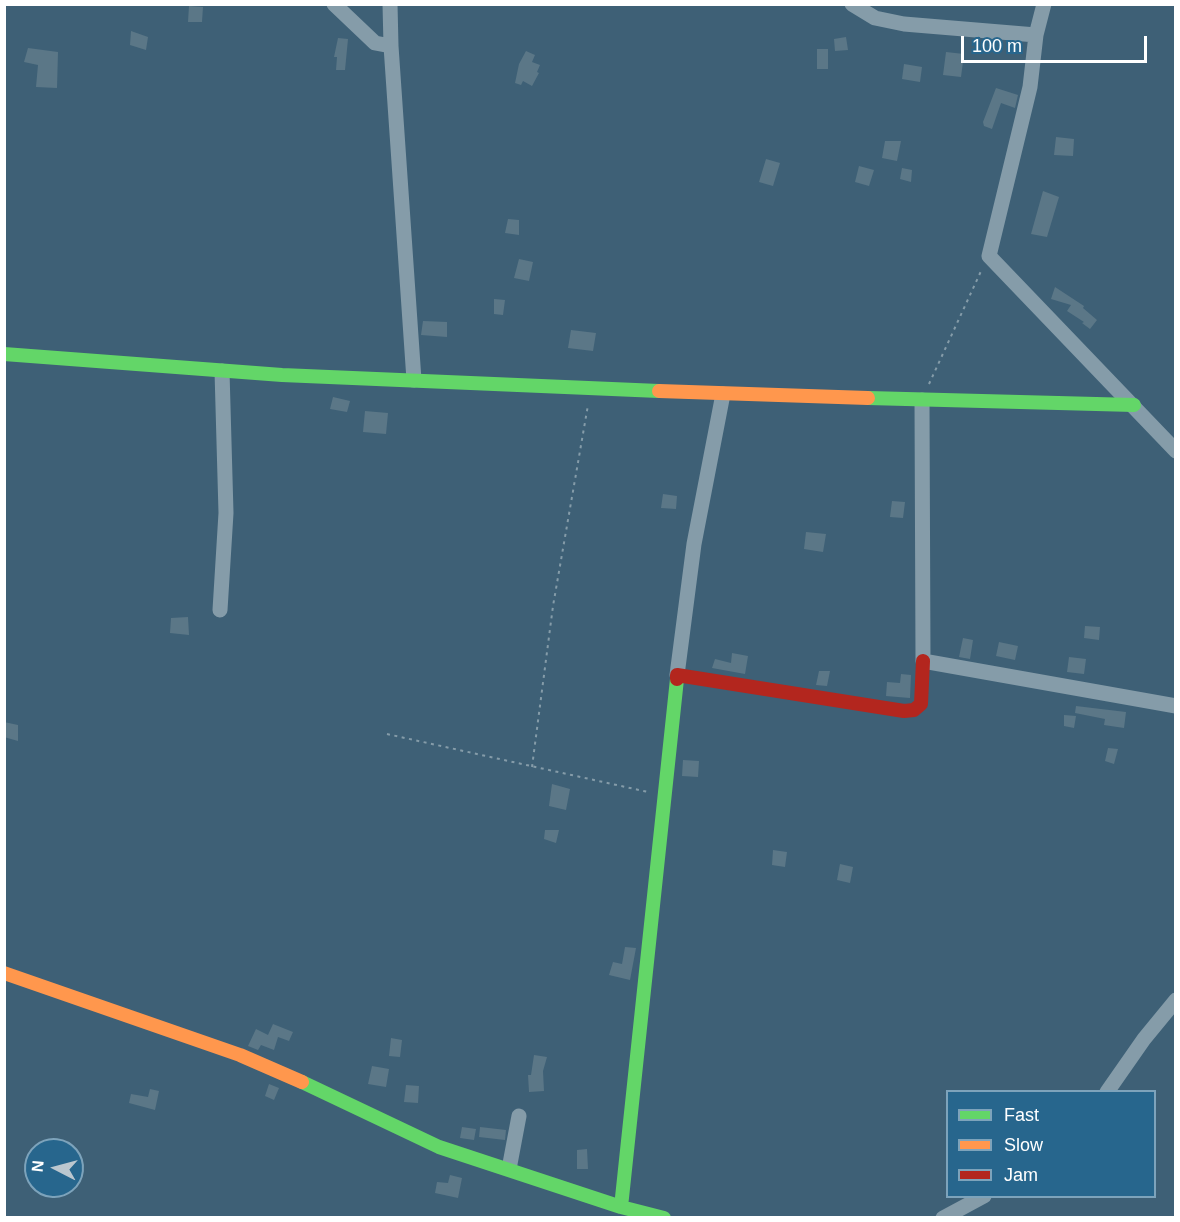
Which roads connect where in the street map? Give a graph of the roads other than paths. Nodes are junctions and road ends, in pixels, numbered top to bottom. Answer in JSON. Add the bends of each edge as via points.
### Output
{"nodes":[{"id":1,"x":334,"y":4,"type":"edge"},
{"id":2,"x":390,"y":4,"type":"edge"},
{"id":3,"x":852,"y":4,"type":"edge"},
{"id":4,"x":1044,"y":4,"type":"edge"},
{"id":5,"x":1036,"y":35,"type":"junction"},
{"id":6,"x":391,"y":46,"type":"junction"},
{"id":7,"x":4,"y":354,"type":"edge"},
{"id":8,"x":222,"y":371,"type":"junction"},
{"id":9,"x":414,"y":380,"type":"junction"},
{"id":10,"x":723,"y":393,"type":"junction"},
{"id":11,"x":922,"y":400,"type":"junction"},
{"id":12,"x":1134,"y":405,"type":"junction"},
{"id":13,"x":1176,"y":451,"type":"edge"},
{"id":14,"x":220,"y":610,"type":"dead end"},
{"id":15,"x":923,"y":661,"type":"junction"},
{"id":16,"x":677,"y":675,"type":"junction"},
{"id":17,"x":1176,"y":706,"type":"edge"},
{"id":18,"x":4,"y":972,"type":"edge"},
{"id":19,"x":1176,"y":1000,"type":"edge"},
{"id":20,"x":1108,"y":1090,"type":"edge"},
{"id":21,"x":519,"y":1116,"type":"dead end"},
{"id":22,"x":509,"y":1169,"type":"junction"},
{"id":23,"x":982,"y":1198,"type":"edge"},
{"id":24,"x":621,"y":1207,"type":"junction"},
{"id":25,"x":664,"y":1218,"type":"edge"},
{"id":26,"x":944,"y":1218,"type":"edge"}],
"edges":[{"from":1,"to":6,"type":"street","via":[[375,43]]},
{"from":2,"to":6,"type":"street"},
{"from":3,"to":5,"type":"street","via":[[875,18],[904,24]]},
{"from":4,"to":5,"type":"street"},
{"from":5,"to":12,"type":"street","via":[[1030,87],[989,256]]},
{"from":6,"to":9,"type":"street"},
{"from":7,"to":8,"type":"street"},
{"from":8,"to":9,"type":"street"},
{"from":8,"to":14,"type":"street","via":[[226,513]]},
{"from":9,"to":10,"type":"street"},
{"from":10,"to":11,"type":"street"},
{"from":10,"to":16,"type":"street","via":[[694,544]]},
{"from":11,"to":12,"type":"street"},
{"from":11,"to":15,"type":"street"},
{"from":12,"to":13,"type":"street"},
{"from":15,"to":16,"type":"street","via":[[921,704],[904,711]]},
{"from":15,"to":17,"type":"street"},
{"from":16,"to":24,"type":"street"},
{"from":18,"to":22,"type":"street","via":[[240,1055],[438,1147]]},
{"from":19,"to":20,"type":"street"},
{"from":21,"to":22,"type":"street"},
{"from":22,"to":24,"type":"street"},
{"from":23,"to":26,"type":"street"},
{"from":24,"to":25,"type":"street"}]}
